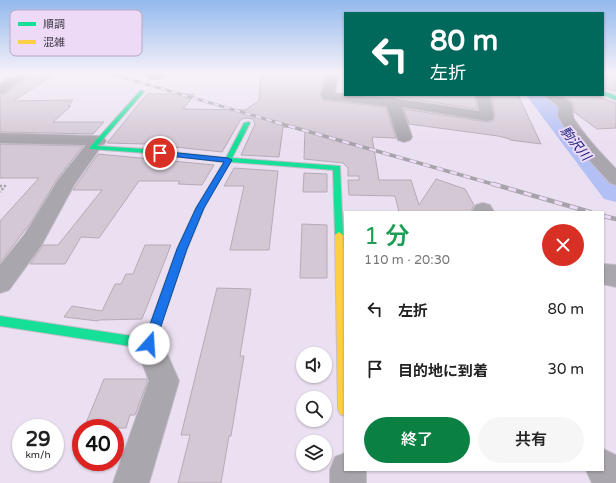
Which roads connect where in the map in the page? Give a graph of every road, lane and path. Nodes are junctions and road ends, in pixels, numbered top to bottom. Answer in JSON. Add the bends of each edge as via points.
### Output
{"nodes":[{"id":1,"x":138,"y":96,"type":"edge"},
{"id":2,"x":328,"y":96,"type":"edge"},
{"id":3,"x":483,"y":96,"type":"edge"},
{"id":4,"x":552,"y":96,"type":"edge"},
{"id":5,"x":393,"y":102,"type":"junction"},
{"id":6,"x":247,"y":123,"type":"dead end"},
{"id":7,"x":404,"y":137,"type":"dead end"},
{"id":8,"x":0,"y":138,"type":"edge"},
{"id":9,"x":95,"y":145,"type":"junction"},
{"id":10,"x":228,"y":160,"type":"junction"},
{"id":11,"x":616,"y":179,"type":"edge"},
{"id":12,"x":0,"y":186,"type":"edge"},
{"id":13,"x":0,"y":192,"type":"edge"},
{"id":14,"x":604,"y":274,"type":"edge"},
{"id":15,"x":616,"y":276,"type":"edge"},
{"id":16,"x":0,"y":283,"type":"edge"},
{"id":17,"x":0,"y":321,"type":"edge"},
{"id":18,"x":149,"y":344,"type":"junction"},
{"id":19,"x":344,"y":379,"type":"edge"},
{"id":20,"x":604,"y":469,"type":"edge"},
{"id":21,"x":348,"y":471,"type":"edge"},
{"id":22,"x":131,"y":483,"type":"edge"},
{"id":23,"x":348,"y":483,"type":"edge"},
{"id":24,"x":610,"y":483,"type":"edge"}],
"edges":[{"from":1,"to":9,"type":"street"},
{"from":2,"to":5,"type":"street"},
{"from":3,"to":5,"type":"street","via":[[487,118]]},
{"from":4,"to":11,"type":"street","via":[[566,106],[565,116],[581,142]]},
{"from":5,"to":7,"type":"street"},
{"from":6,"to":10,"type":"street"},
{"from":8,"to":9,"type":"street"},
{"from":9,"to":10,"type":"street"},
{"from":9,"to":16,"type":"street","via":[[65,184],[33,240]]},
{"from":10,"to":18,"type":"street","via":[[200,208],[182,249]]},
{"from":10,"to":19,"type":"street","via":[[337,168]]},
{"from":12,"to":13,"type":"path","via":[[5,186]]},
{"from":14,"to":15,"type":"street"},
{"from":17,"to":18,"type":"street"},
{"from":18,"to":22,"type":"street","via":[[164,382]]},
{"from":20,"to":24,"type":"street"},
{"from":21,"to":23,"type":"street"}]}
